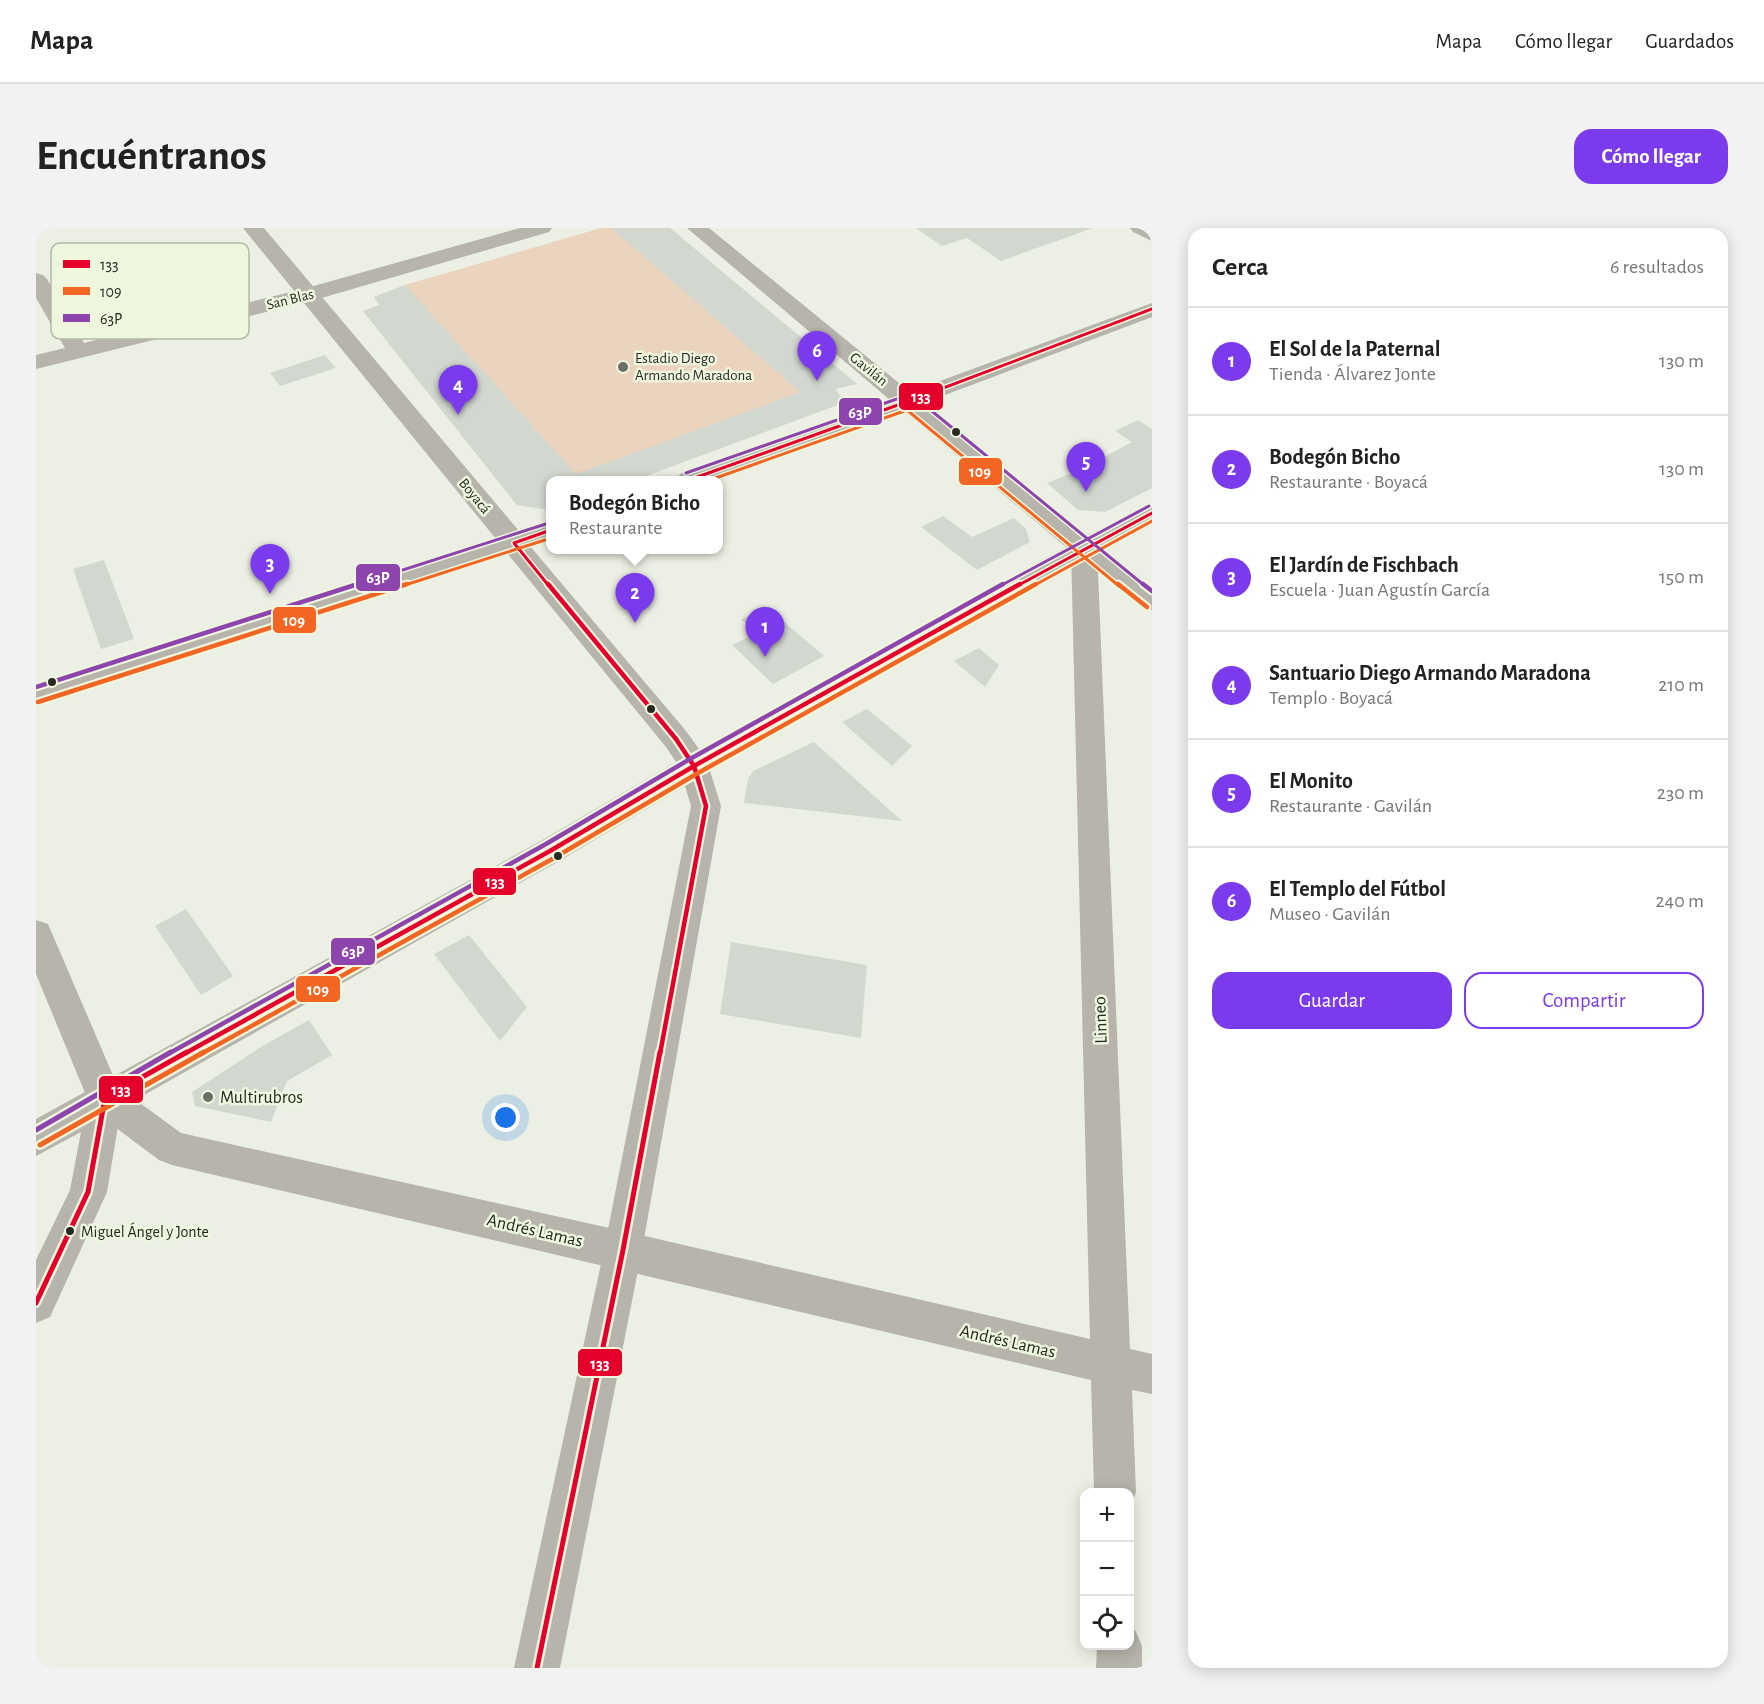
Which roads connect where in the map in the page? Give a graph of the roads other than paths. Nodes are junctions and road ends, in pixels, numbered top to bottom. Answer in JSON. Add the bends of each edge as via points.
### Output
{"nodes":[{"id":1,"x":253,"y":228,"type":"edge"},
{"id":2,"x":542,"y":228,"type":"edge"},
{"id":3,"x":697,"y":228,"type":"edge"},
{"id":4,"x":1140,"y":228,"type":"edge"},
{"id":5,"x":1152,"y":235,"type":"edge"},
{"id":6,"x":36,"y":279,"type":"edge"},
{"id":7,"x":310,"y":294,"type":"junction"},
{"id":8,"x":51,"y":305,"type":"edge"},
{"id":9,"x":249,"y":309,"type":"edge"},
{"id":10,"x":1152,"y":309,"type":"edge"},
{"id":11,"x":71,"y":339,"type":"edge"},
{"id":12,"x":130,"y":339,"type":"edge"},
{"id":13,"x":78,"y":352,"type":"junction"},
{"id":14,"x":36,"y":362,"type":"edge"},
{"id":15,"x":909,"y":401,"type":"junction"},
{"id":16,"x":700,"y":476,"type":"edge"},
{"id":17,"x":1152,"y":513,"type":"edge"},
{"id":18,"x":546,"y":532,"type":"edge"},
{"id":19,"x":514,"y":543,"type":"junction"},
{"id":20,"x":1084,"y":548,"type":"junction"},
{"id":21,"x":1152,"y":601,"type":"edge"},
{"id":22,"x":36,"y":695,"type":"edge"},
{"id":23,"x":694,"y":766,"type":"junction"},
{"id":24,"x":36,"y":934,"type":"edge"},
{"id":25,"x":105,"y":1098,"type":"junction"},
{"id":26,"x":36,"y":1139,"type":"edge"},
{"id":27,"x":623,"y":1250,"type":"junction"},
{"id":28,"x":36,"y":1303,"type":"edge"},
{"id":29,"x":1113,"y":1366,"type":"junction"},
{"id":30,"x":1152,"y":1374,"type":"edge"},
{"id":31,"x":1115,"y":1488,"type":"edge"},
{"id":32,"x":1119,"y":1650,"type":"edge"},
{"id":33,"x":537,"y":1668,"type":"edge"},
{"id":34,"x":1119,"y":1668,"type":"edge"}],
"edges":[{"from":1,"to":7,"type":"street","name":"Boyacá"},
{"from":2,"to":7,"type":"street","name":"San Blas"},
{"from":3,"to":15,"type":"street","name":"Gavilán"},
{"from":4,"to":5,"type":"street"},
{"from":6,"to":8,"type":"street"},
{"from":7,"to":9,"type":"street","name":"San Blas"},
{"from":7,"to":19,"type":"street","name":"Boyacá"},
{"from":10,"to":15,"type":"street"},
{"from":11,"to":13,"type":"street"},
{"from":12,"to":13,"type":"street","name":"San Blas"},
{"from":13,"to":14,"type":"street","name":"San Blas"},
{"from":15,"to":16,"type":"street"},
{"from":15,"to":20,"type":"street","name":"Gavilán"},
{"from":17,"to":20,"type":"street"},
{"from":18,"to":19,"type":"street"},
{"from":19,"to":22,"type":"street"},
{"from":19,"to":23,"type":"street","name":"Boyacá"},
{"from":20,"to":21,"type":"street","name":"Gavilán"},
{"from":20,"to":23,"type":"street"},
{"from":20,"to":29,"type":"street","name":"Linneo"},
{"from":23,"to":25,"type":"street","via":[[550,851]]},
{"from":23,"to":27,"type":"street","name":"Boyacá","via":[[706,806]]},
{"from":24,"to":25,"type":"street"},
{"from":25,"to":26,"type":"street"},
{"from":25,"to":27,"type":"street","name":"Andrés Lamas","via":[[172,1148]]},
{"from":25,"to":28,"type":"street","via":[[88,1192]]},
{"from":27,"to":29,"type":"street","name":"Andrés Lamas"},
{"from":27,"to":33,"type":"street","name":"Boyacá"},
{"from":29,"to":30,"type":"street","name":"Andrés Lamas"},
{"from":29,"to":31,"type":"street","name":"Linneo"},
{"from":32,"to":34,"type":"street"}]}
